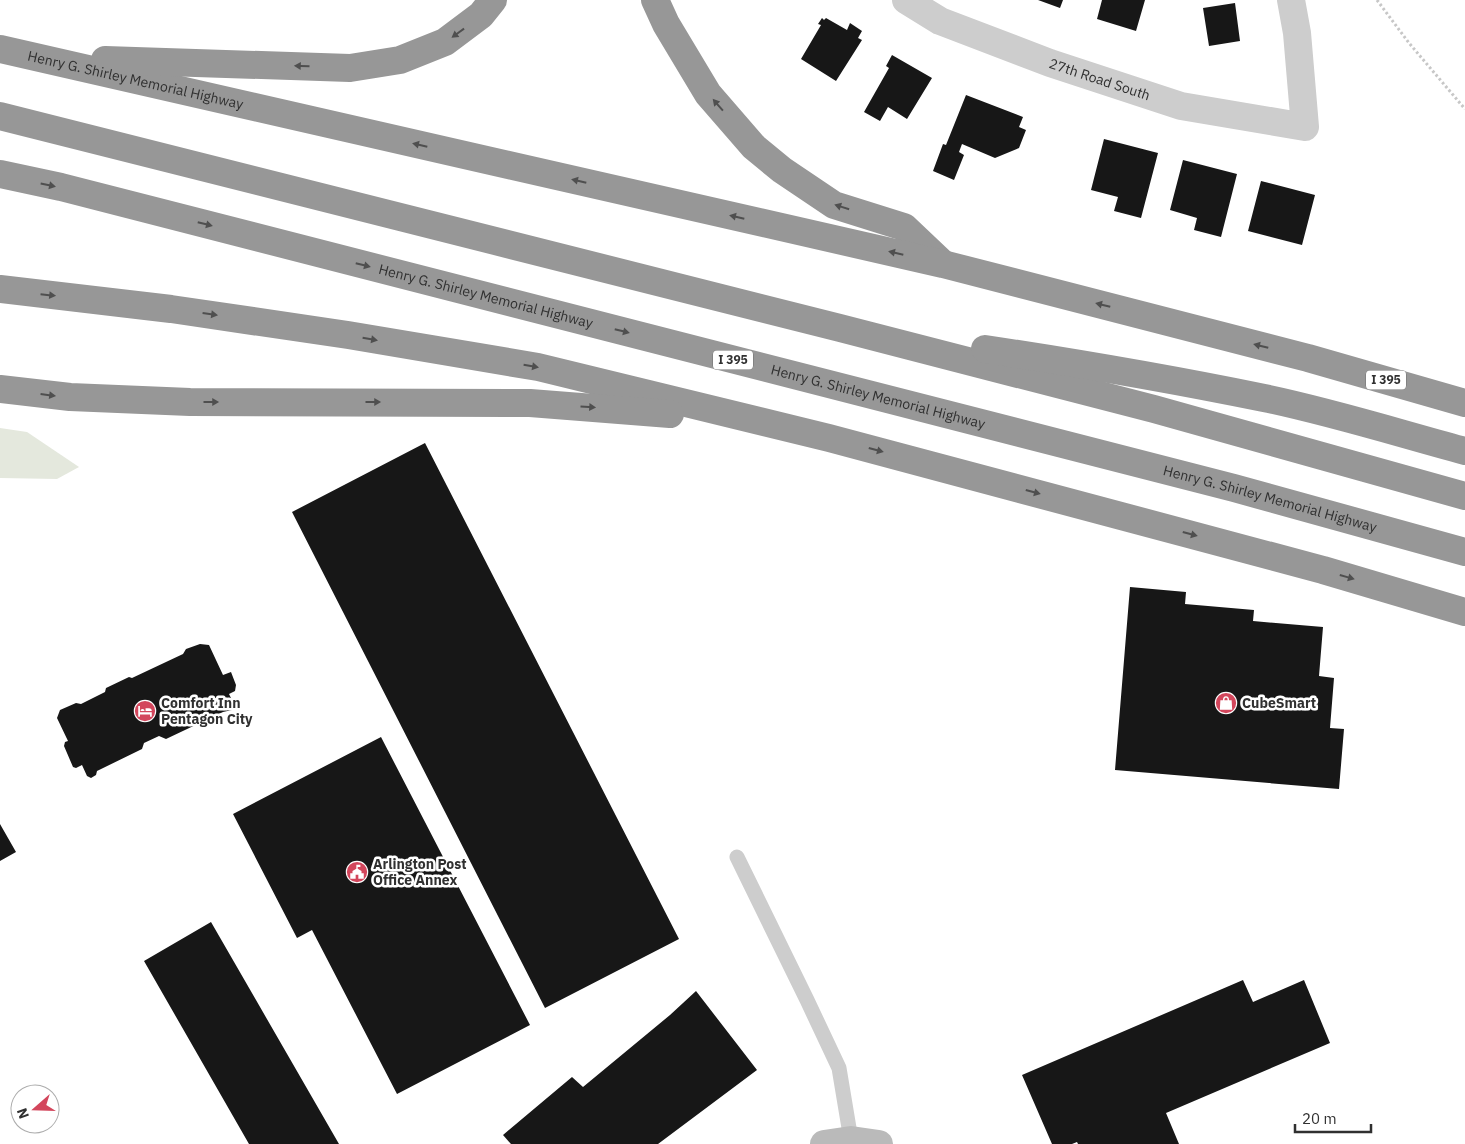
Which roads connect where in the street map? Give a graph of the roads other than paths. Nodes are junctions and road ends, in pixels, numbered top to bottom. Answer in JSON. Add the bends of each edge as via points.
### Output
{"nodes":[{"id":1,"x":493,"y":0,"type":"edge"},
{"id":2,"x":654,"y":0,"type":"edge"},
{"id":3,"x":906,"y":0,"type":"edge"},
{"id":4,"x":1291,"y":0,"type":"edge"},
{"id":5,"x":0,"y":49,"type":"edge"},
{"id":6,"x":41,"y":58,"type":"junction"},
{"id":7,"x":0,"y":116,"type":"edge"},
{"id":8,"x":0,"y":174,"type":"edge"},
{"id":9,"x":943,"y":264,"type":"junction"},
{"id":10,"x":0,"y":289,"type":"edge"},
{"id":11,"x":840,"y":328,"type":"junction"},
{"id":12,"x":1308,"y":358,"type":"junction"},
{"id":13,"x":0,"y":389,"type":"edge"},
{"id":14,"x":1465,"y":390,"type":"edge"},
{"id":15,"x":1465,"y":402,"type":"edge"},
{"id":16,"x":829,"y":438,"type":"junction"},
{"id":17,"x":1465,"y":451,"type":"edge"},
{"id":18,"x":1465,"y":496,"type":"edge"},
{"id":19,"x":1465,"y":552,"type":"edge"},
{"id":20,"x":1465,"y":612,"type":"edge"},
{"id":21,"x":737,"y":857,"type":"dead end"},
{"id":22,"x":851,"y":1140,"type":"junction"},
{"id":23,"x":824,"y":1144,"type":"edge"},
{"id":24,"x":879,"y":1144,"type":"edge"}],
"edges":[{"from":1,"to":6,"type":"highway","one_way":true,"via":[[482,15],[445,42],[400,60],[350,68]]},
{"from":9,"to":2,"type":"highway","one_way":true,"via":[[904,228],[834,205],[754,147],[708,94]]},
{"from":3,"to":4,"type":"street","name":"27th Road South","via":[[940,21],[1041,60],[1181,106],[1304,127],[1297,33]]},
{"from":5,"to":6,"type":"highway","name":"Henry G. Shirley Memorial Highway","number":"I 395"},
{"from":9,"to":6,"type":"highway","name":"Henry G. Shirley Memorial Highway","number":"I 395","one_way":true},
{"from":7,"to":11,"type":"highway"},
{"from":8,"to":19,"type":"highway","name":"Henry G. Shirley Memorial Highway","number":"I 395","one_way":true,"via":[[1215,483]]},
{"from":12,"to":9,"type":"highway","name":"Henry G. Shirley Memorial Highway","number":"I 395","one_way":true},
{"from":10,"to":16,"type":"highway","one_way":true,"via":[[181,310],[538,367]]},
{"from":11,"to":17,"type":"highway","via":[[1110,368],[1265,398]]},
{"from":11,"to":18,"type":"highway","via":[[1154,409]]},
{"from":12,"to":14,"type":"highway"},
{"from":12,"to":15,"type":"highway","name":"Henry G. Shirley Memorial Highway","number":"I 395"},
{"from":13,"to":16,"type":"highway","one_way":true,"via":[[70,397],[190,402],[530,402],[654,412]]},
{"from":16,"to":20,"type":"highway","one_way":true,"via":[[1314,567]]},
{"from":21,"to":22,"type":"lane","via":[[839,1068]]},
{"from":22,"to":23,"type":"main road"},
{"from":22,"to":24,"type":"main road"}]}
